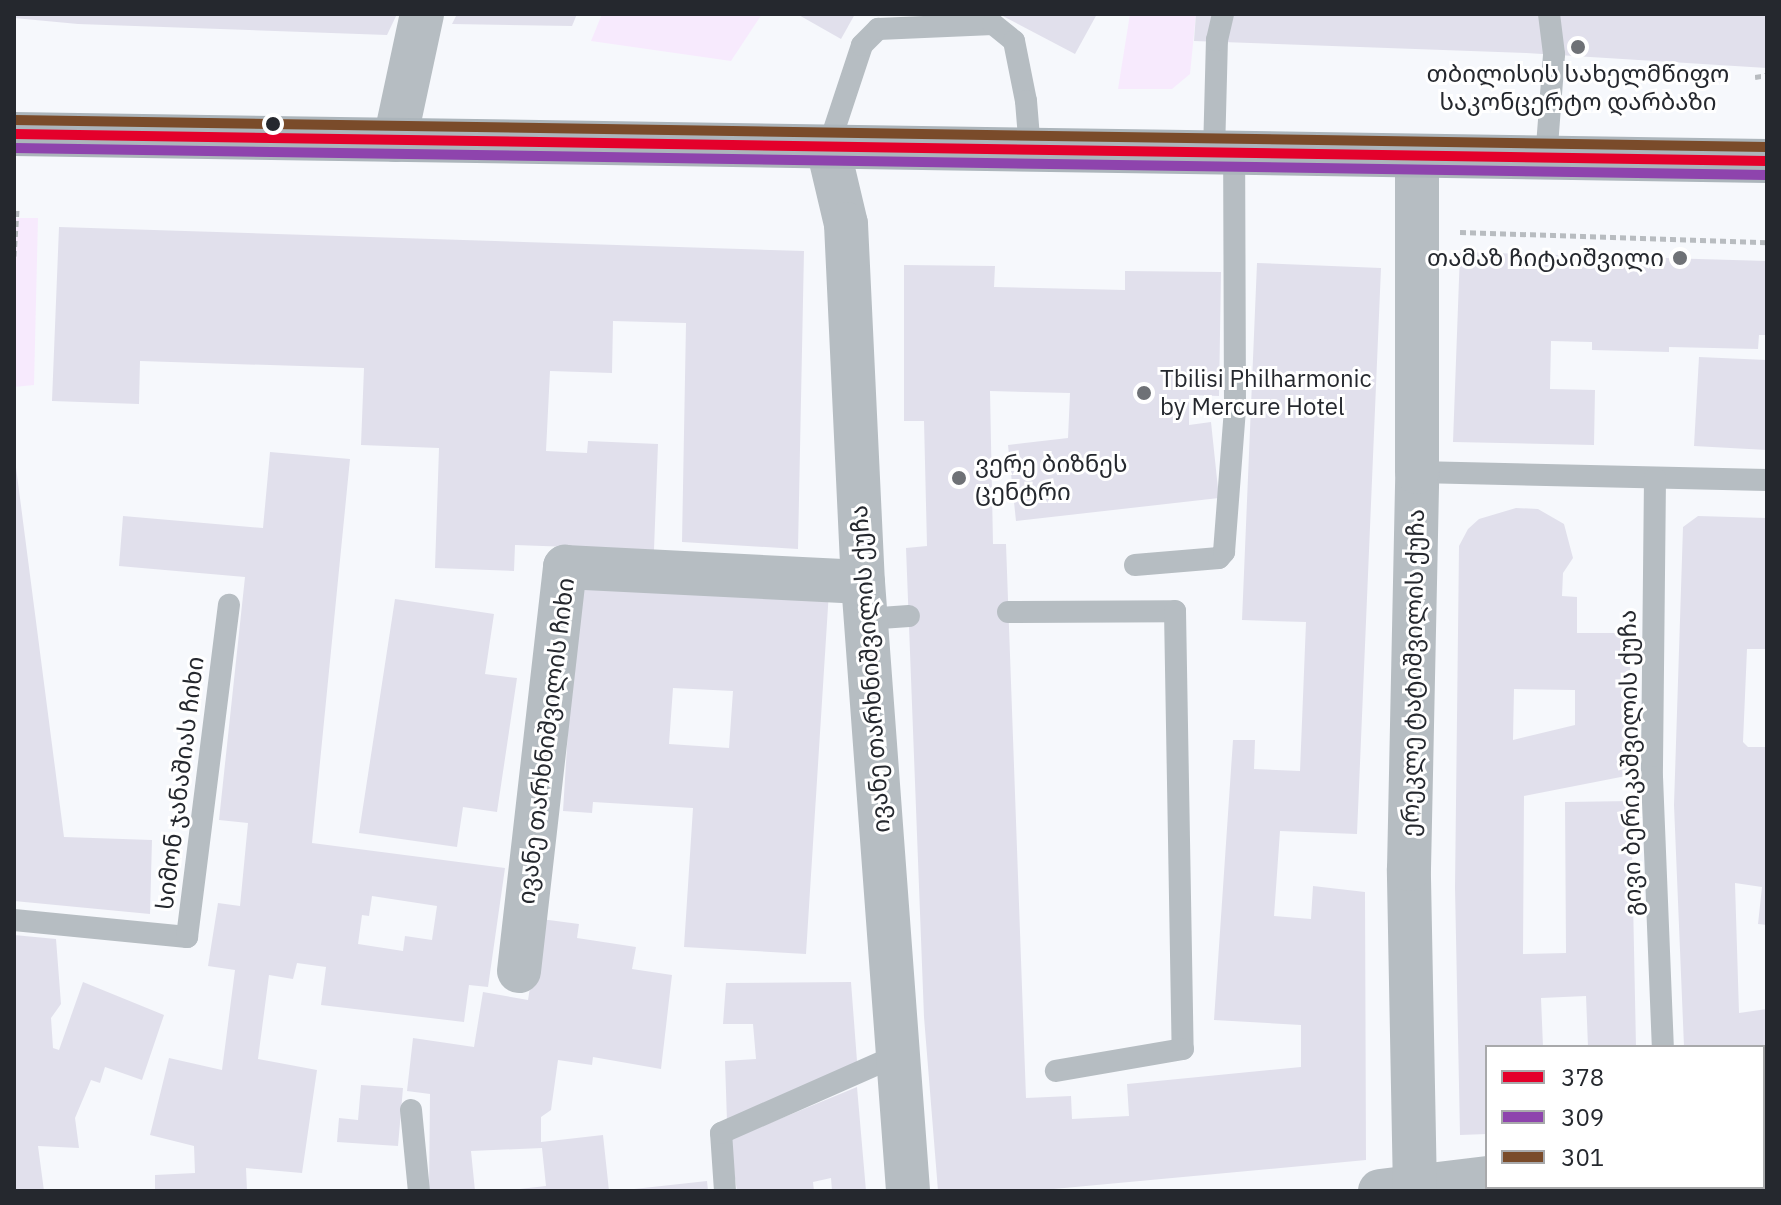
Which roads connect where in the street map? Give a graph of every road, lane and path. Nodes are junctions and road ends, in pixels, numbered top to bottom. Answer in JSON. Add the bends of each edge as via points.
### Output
{"nodes":[{"id":1,"x":422,"y":14,"type":"edge"},
{"id":2,"x":1223,"y":14,"type":"edge"},
{"id":3,"x":1549,"y":14,"type":"edge"},
{"id":4,"x":1767,"y":75,"type":"edge"},
{"id":5,"x":1755,"y":77,"type":"dead end"},
{"id":6,"x":14,"y":134,"type":"edge"},
{"id":7,"x":395,"y":140,"type":"junction"},
{"id":8,"x":828,"y":148,"type":"junction"},
{"id":9,"x":1030,"y":150,"type":"junction"},
{"id":10,"x":1224,"y":153,"type":"junction"},
{"id":11,"x":1417,"y":156,"type":"junction"},
{"id":12,"x":1546,"y":159,"type":"junction"},
{"id":13,"x":1767,"y":161,"type":"edge"},
{"id":14,"x":17,"y":209,"type":"dead end"},
{"id":15,"x":1451,"y":231,"type":"dead end"},
{"id":16,"x":1767,"y":242,"type":"edge"},
{"id":17,"x":14,"y":256,"type":"edge"},
{"id":18,"x":1417,"y":472,"type":"junction"},
{"id":19,"x":1655,"y":478,"type":"junction"},
{"id":20,"x":1767,"y":480,"type":"edge"},
{"id":21,"x":1135,"y":565,"type":"dead end"},
{"id":22,"x":864,"y":600,"type":"junction"},
{"id":23,"x":229,"y":605,"type":"dead end"},
{"id":24,"x":1008,"y":612,"type":"dead end"},
{"id":25,"x":909,"y":616,"type":"dead end"},
{"id":26,"x":14,"y":920,"type":"edge"},
{"id":27,"x":519,"y":971,"type":"dead end"},
{"id":28,"x":1663,"y":1045,"type":"edge"},
{"id":29,"x":898,"y":1055,"type":"junction"},
{"id":30,"x":1056,"y":1071,"type":"dead end"},
{"id":31,"x":411,"y":1110,"type":"dead end"},
{"id":32,"x":1485,"y":1178,"type":"edge"},
{"id":33,"x":1403,"y":1190,"type":"edge"},
{"id":34,"x":419,"y":1191,"type":"edge"},
{"id":35,"x":725,"y":1191,"type":"edge"},
{"id":36,"x":908,"y":1191,"type":"edge"}],
"edges":[{"from":1,"to":7,"type":"street"},
{"from":2,"to":10,"type":"lane","via":[[1217,40]]},
{"from":3,"to":12,"type":"lane","via":[[1554,54]]},
{"from":4,"to":5,"type":"path"},
{"from":6,"to":7,"type":"main road"},
{"from":7,"to":8,"type":"main road"},
{"from":8,"to":9,"type":"main road"},
{"from":8,"to":9,"type":"lane","via":[[862,45],[878,29],[993,24],[1014,41]]},
{"from":8,"to":22,"type":"street","name":"ივანე თარხნიშვილის ქუჩა","via":[[846,224]]},
{"from":9,"to":10,"type":"main road"},
{"from":10,"to":11,"type":"main road"},
{"from":10,"to":21,"type":"lane","via":[[1235,408],[1224,552],[1219,558]]},
{"from":11,"to":12,"type":"main road"},
{"from":11,"to":18,"type":"street","name":"ერეკლე ტატიშვილის ქუჩა"},
{"from":12,"to":13,"type":"main road"},
{"from":14,"to":17,"type":"path"},
{"from":15,"to":16,"type":"path"},
{"from":18,"to":19,"type":"lane"},
{"from":18,"to":33,"type":"street","name":"ერეკლე ტატიშვილის ქუჩა"},
{"from":19,"to":20,"type":"lane"},
{"from":19,"to":28,"type":"lane","name":"გივი ბერიკაშვილის ქუჩა","via":[[1652,777]]},
{"from":22,"to":25,"type":"lane"},
{"from":22,"to":27,"type":"street","name":"ივანე თარხნიშვილის ჩიხი","via":[[565,567]]},
{"from":22,"to":29,"type":"street","name":"ივანე თარხნიშვილის ქუჩა"},
{"from":23,"to":26,"type":"lane","name":"სიმონ ჯანაშიას ჩიხი","via":[[187,937]]},
{"from":24,"to":30,"type":"lane","via":[[1175,611],[1183,1049]]},
{"from":29,"to":35,"type":"lane","via":[[721,1133]]},
{"from":29,"to":36,"type":"street","name":"ივანე თარხნიშვილის ქუჩა"},
{"from":31,"to":34,"type":"lane"},
{"from":32,"to":33,"type":"street"}]}
